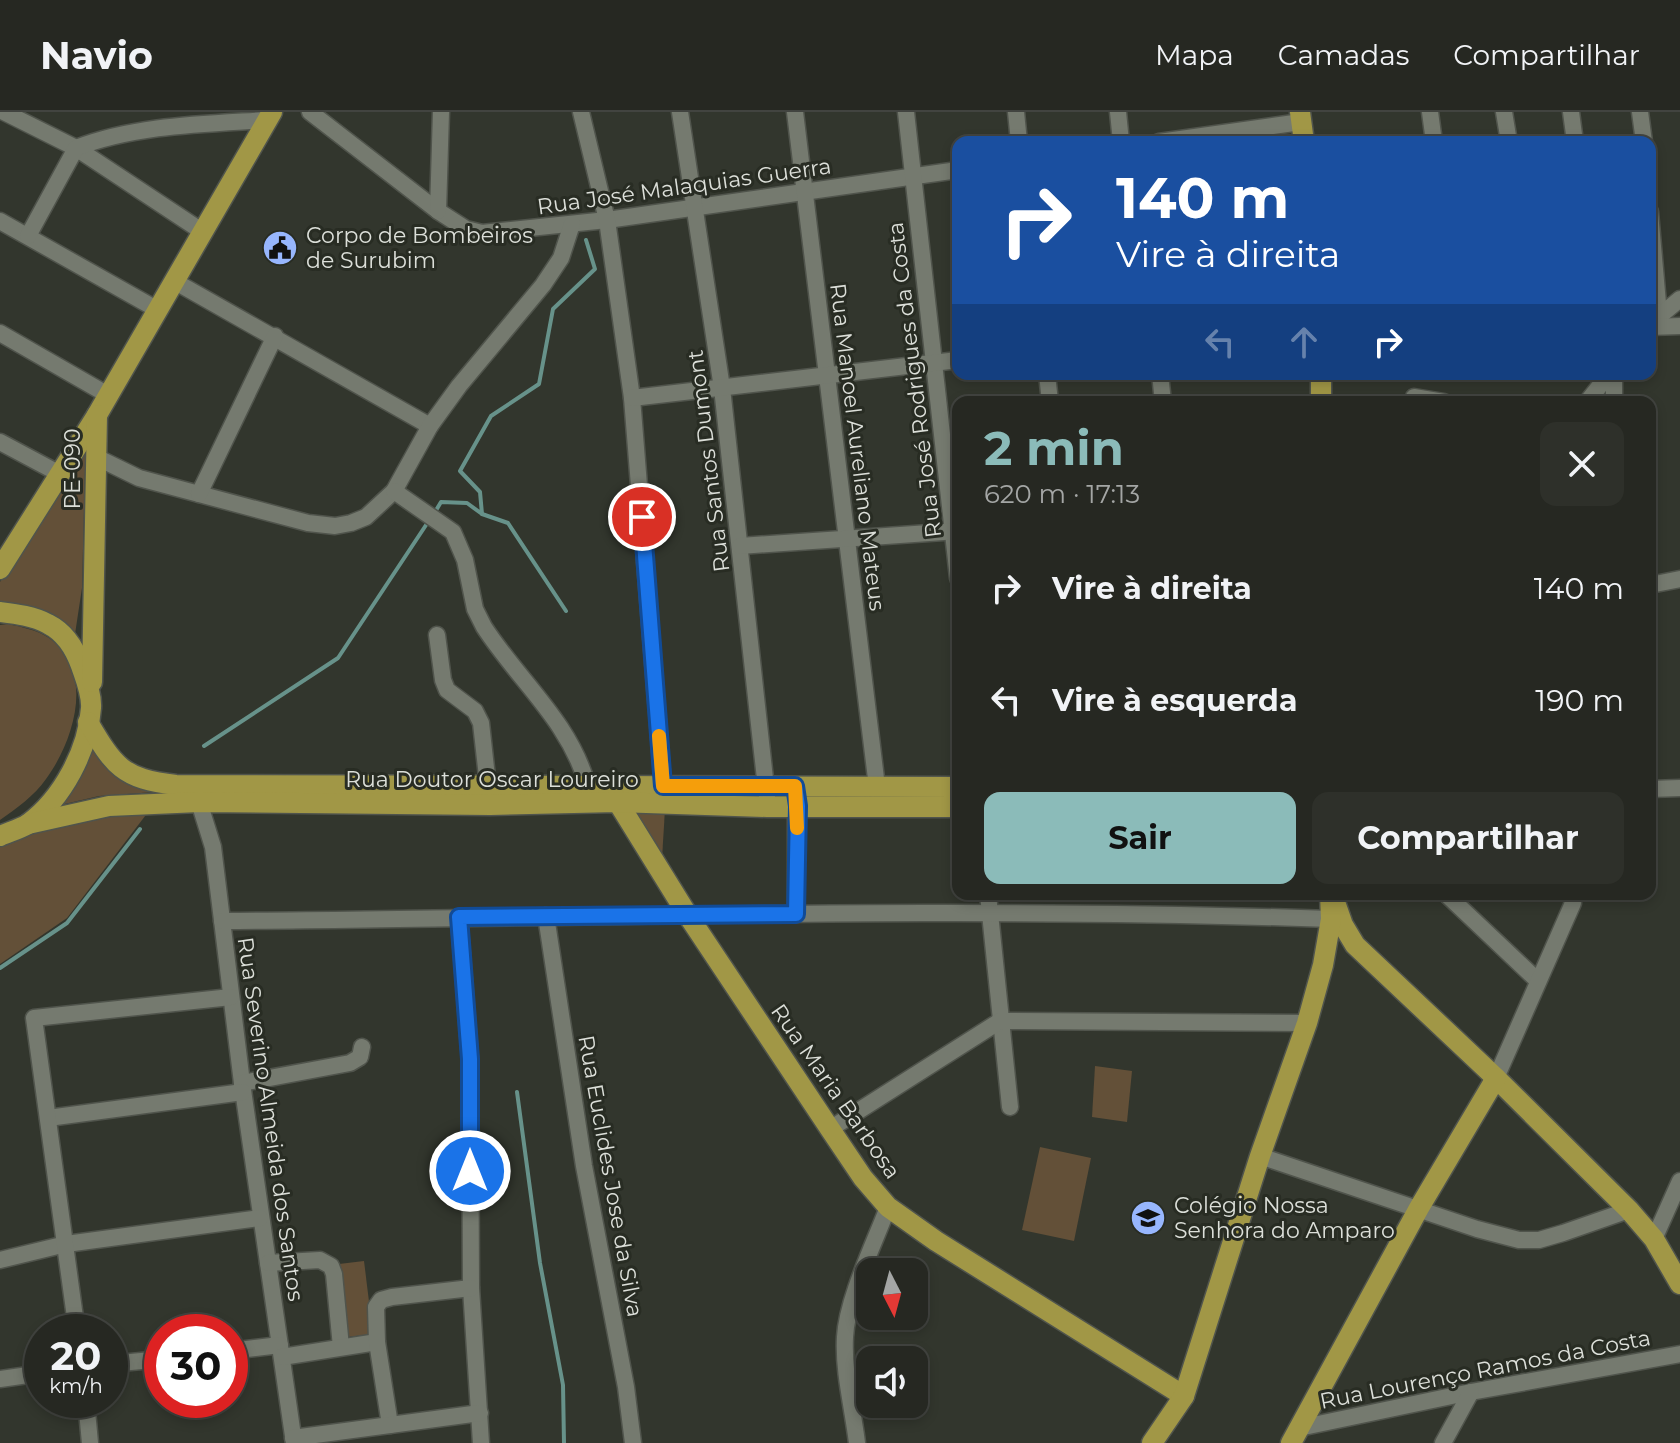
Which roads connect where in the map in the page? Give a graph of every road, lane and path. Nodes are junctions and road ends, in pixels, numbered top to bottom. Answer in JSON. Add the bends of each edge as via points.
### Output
{"nodes":[{"id":1,"x":4,"y":112,"type":"edge"},
{"id":2,"x":310,"y":112,"type":"edge"},
{"id":3,"x":441,"y":112,"type":"edge"},
{"id":4,"x":581,"y":112,"type":"edge"},
{"id":5,"x":680,"y":112,"type":"edge"},
{"id":6,"x":795,"y":112,"type":"edge"},
{"id":7,"x":906,"y":112,"type":"edge"},
{"id":8,"x":1016,"y":112,"type":"edge"},
{"id":9,"x":1118,"y":112,"type":"edge"},
{"id":10,"x":1430,"y":112,"type":"edge"},
{"id":11,"x":1504,"y":112,"type":"edge"},
{"id":12,"x":1571,"y":112,"type":"edge"},
{"id":13,"x":1640,"y":112,"type":"edge"},
{"id":14,"x":269,"y":116,"type":"edge"},
{"id":15,"x":203,"y":118,"type":"edge"},
{"id":16,"x":1302,"y":125,"type":"edge"},
{"id":17,"x":1018,"y":136,"type":"edge"},
{"id":18,"x":1120,"y":136,"type":"edge"},
{"id":19,"x":1209,"y":136,"type":"edge"},
{"id":20,"x":1433,"y":136,"type":"edge"},
{"id":21,"x":1508,"y":136,"type":"edge"},
{"id":22,"x":1574,"y":136,"type":"edge"},
{"id":23,"x":1643,"y":136,"type":"edge"},
{"id":24,"x":76,"y":148,"type":"junction"},
{"id":25,"x":952,"y":171,"type":"edge"},
{"id":26,"x":913,"y":177,"type":"junction"},
{"id":27,"x":804,"y":192,"type":"junction"},
{"id":28,"x":696,"y":208,"type":"junction"},
{"id":29,"x":438,"y":211,"type":"junction"},
{"id":30,"x":607,"y":220,"type":"junction"},
{"id":31,"x":0,"y":221,"type":"edge"},
{"id":32,"x":572,"y":224,"type":"junction"},
{"id":33,"x":203,"y":232,"type":"junction"},
{"id":34,"x":28,"y":236,"type":"junction"},
{"id":35,"x":174,"y":281,"type":"junction"},
{"id":36,"x":1680,"y":299,"type":"edge"},
{"id":37,"x":158,"y":310,"type":"junction"},
{"id":38,"x":1656,"y":319,"type":"edge"},
{"id":39,"x":1656,"y":322,"type":"edge"},
{"id":40,"x":1680,"y":326,"type":"edge"},
{"id":41,"x":0,"y":333,"type":"edge"},
{"id":42,"x":275,"y":336,"type":"junction"},
{"id":43,"x":952,"y":361,"type":"edge"},
{"id":44,"x":935,"y":363,"type":"junction"},
{"id":45,"x":827,"y":374,"type":"junction"},
{"id":46,"x":1606,"y":380,"type":"edge"},
{"id":47,"x":722,"y":388,"type":"junction"},
{"id":48,"x":108,"y":395,"type":"junction"},
{"id":49,"x":1592,"y":396,"type":"edge"},
{"id":50,"x":632,"y":398,"type":"junction"},
{"id":51,"x":97,"y":415,"type":"junction"},
{"id":52,"x":430,"y":426,"type":"junction"},
{"id":53,"x":0,"y":442,"type":"edge"},
{"id":54,"x":98,"y":458,"type":"junction"},
{"id":55,"x":60,"y":474,"type":"junction"},
{"id":56,"x":394,"y":491,"type":"junction"},
{"id":57,"x":199,"y":494,"type":"junction"},
{"id":58,"x":952,"y":499,"type":"edge"},
{"id":59,"x":952,"y":531,"type":"edge"},
{"id":60,"x":848,"y":539,"type":"junction"},
{"id":61,"x":740,"y":546,"type":"junction"},
{"id":62,"x":6,"y":556,"type":"edge"},
{"id":63,"x":0,"y":569,"type":"edge"},
{"id":64,"x":1680,"y":579,"type":"edge"},
{"id":65,"x":1656,"y":584,"type":"edge"},
{"id":66,"x":0,"y":612,"type":"edge"},
{"id":67,"x":437,"y":635,"type":"dead end"},
{"id":68,"x":90,"y":714,"type":"junction"},
{"id":69,"x":587,"y":784,"type":"junction"},
{"id":70,"x":663,"y":786,"type":"junction"},
{"id":71,"x":877,"y":787,"type":"junction"},
{"id":72,"x":952,"y":787,"type":"edge"},
{"id":73,"x":1680,"y":788,"type":"edge"},
{"id":74,"x":1656,"y":789,"type":"edge"},
{"id":75,"x":489,"y":794,"type":"junction"},
{"id":76,"x":613,"y":794,"type":"junction"},
{"id":77,"x":767,"y":796,"type":"junction"},
{"id":78,"x":796,"y":796,"type":"junction"},
{"id":79,"x":199,"y":802,"type":"junction"},
{"id":80,"x":952,"y":807,"type":"edge"},
{"id":81,"x":28,"y":824,"type":"junction"},
{"id":82,"x":0,"y":836,"type":"edge"},
{"id":83,"x":989,"y":900,"type":"edge"},
{"id":84,"x":1331,"y":900,"type":"edge"},
{"id":85,"x":1333,"y":900,"type":"edge"},
{"id":86,"x":1452,"y":900,"type":"edge"},
{"id":87,"x":1572,"y":900,"type":"edge"},
{"id":88,"x":990,"y":913,"type":"junction"},
{"id":89,"x":687,"y":914,"type":"junction"},
{"id":90,"x":796,"y":914,"type":"junction"},
{"id":91,"x":546,"y":916,"type":"junction"},
{"id":92,"x":459,"y":917,"type":"junction"},
{"id":93,"x":1331,"y":919,"type":"junction"},
{"id":94,"x":222,"y":921,"type":"junction"},
{"id":95,"x":1538,"y":981,"type":"junction"},
{"id":96,"x":231,"y":997,"type":"junction"},
{"id":97,"x":1000,"y":1021,"type":"junction"},
{"id":98,"x":1307,"y":1023,"type":"junction"},
{"id":99,"x":362,"y":1047,"type":"dead end"},
{"id":100,"x":1496,"y":1078,"type":"junction"},
{"id":101,"x":242,"y":1088,"type":"junction"},
{"id":102,"x":1010,"y":1107,"type":"dead end"},
{"id":103,"x":48,"y":1118,"type":"junction"},
{"id":104,"x":830,"y":1129,"type":"junction"},
{"id":105,"x":1260,"y":1156,"type":"junction"},
{"id":106,"x":1680,"y":1181,"type":"edge"},
{"id":107,"x":888,"y":1207,"type":"junction"},
{"id":108,"x":1419,"y":1208,"type":"junction"},
{"id":109,"x":1629,"y":1210,"type":"junction"},
{"id":110,"x":1673,"y":1214,"type":"edge"},
{"id":111,"x":260,"y":1218,"type":"junction"},
{"id":112,"x":1654,"y":1239,"type":"junction"},
{"id":113,"x":66,"y":1244,"type":"junction"},
{"id":114,"x":0,"y":1260,"type":"edge"},
{"id":115,"x":268,"y":1263,"type":"junction"},
{"id":116,"x":1680,"y":1284,"type":"edge"},
{"id":117,"x":471,"y":1288,"type":"junction"},
{"id":118,"x":75,"y":1314,"type":"edge"},
{"id":119,"x":377,"y":1342,"type":"junction"},
{"id":120,"x":341,"y":1347,"type":"junction"},
{"id":121,"x":248,"y":1351,"type":"edge"},
{"id":122,"x":281,"y":1351,"type":"junction"},
{"id":123,"x":1680,"y":1354,"type":"edge"},
{"id":124,"x":24,"y":1376,"type":"edge"},
{"id":125,"x":0,"y":1379,"type":"edge"},
{"id":126,"x":1471,"y":1392,"type":"junction"},
{"id":127,"x":1184,"y":1396,"type":"junction"},
{"id":128,"x":480,"y":1413,"type":"junction"},
{"id":129,"x":88,"y":1418,"type":"edge"},
{"id":130,"x":390,"y":1425,"type":"junction"},
{"id":131,"x":1295,"y":1435,"type":"edge"},
{"id":132,"x":350,"y":1437,"type":"edge"},
{"id":133,"x":294,"y":1441,"type":"edge"},
{"id":134,"x":90,"y":1443,"type":"edge"},
{"id":135,"x":481,"y":1443,"type":"edge"},
{"id":136,"x":633,"y":1443,"type":"edge"},
{"id":137,"x":857,"y":1443,"type":"edge"},
{"id":138,"x":1152,"y":1443,"type":"edge"},
{"id":139,"x":1443,"y":1443,"type":"edge"}],
"edges":[{"from":1,"to":24,"type":"street"},
{"from":2,"to":29,"type":"street","name":"Rua José Malaquias Guerra"},
{"from":3,"to":29,"type":"street"},
{"from":4,"to":30,"type":"street"},
{"from":5,"to":28,"type":"street","name":"Rua Santos Dumont"},
{"from":6,"to":27,"type":"street","name":"Rua Manoel Aureliano Mateus"},
{"from":7,"to":26,"type":"street","name":"Rua José Rodrigues da Costa"},
{"from":8,"to":17,"type":"street"},
{"from":9,"to":18,"type":"street"},
{"from":10,"to":20,"type":"street"},
{"from":11,"to":21,"type":"street"},
{"from":12,"to":22,"type":"street"},
{"from":13,"to":23,"type":"street"},
{"from":14,"to":15,"type":"street"},
{"from":14,"to":33,"type":"main road","number":"PE-090"},
{"from":15,"to":24,"type":"street"},
{"from":16,"to":19,"type":"street"},
{"from":24,"to":33,"type":"street"},
{"from":24,"to":34,"type":"street"},
{"from":25,"to":26,"type":"street","name":"Rua José Malaquias Guerra"},
{"from":26,"to":27,"type":"street","name":"Rua José Malaquias Guerra"},
{"from":26,"to":44,"type":"street","name":"Rua José Rodrigues da Costa"},
{"from":27,"to":28,"type":"street","name":"Rua José Malaquias Guerra"},
{"from":27,"to":45,"type":"street","name":"Rua Manoel Aureliano Mateus"},
{"from":28,"to":30,"type":"street","name":"Rua José Malaquias Guerra"},
{"from":28,"to":47,"type":"street","name":"Rua Santos Dumont"},
{"from":29,"to":32,"type":"street","name":"Rua José Malaquias Guerra","via":[[482,233]]},
{"from":30,"to":32,"type":"street","name":"Rua José Malaquias Guerra"},
{"from":30,"to":50,"type":"street"},
{"from":31,"to":34,"type":"street"},
{"from":32,"to":52,"type":"street","via":[[561,258],[543,285]]},
{"from":33,"to":35,"type":"main road","number":"PE-090"},
{"from":34,"to":37,"type":"street"},
{"from":35,"to":37,"type":"main road","number":"PE-090"},
{"from":35,"to":42,"type":"street"},
{"from":36,"to":38,"type":"street"},
{"from":37,"to":48,"type":"main road","number":"PE-090"},
{"from":39,"to":40,"type":"street"},
{"from":41,"to":48,"type":"street"},
{"from":42,"to":52,"type":"street"},
{"from":42,"to":57,"type":"street"},
{"from":43,"to":44,"type":"street"},
{"from":44,"to":45,"type":"street"},
{"from":44,"to":58,"type":"street","name":"Rua José Rodrigues da Costa"},
{"from":45,"to":47,"type":"street"},
{"from":45,"to":60,"type":"street","name":"Rua Manoel Aureliano Mateus"},
{"from":46,"to":49,"type":"street"},
{"from":47,"to":50,"type":"street"},
{"from":47,"to":61,"type":"street","name":"Rua Santos Dumont"},
{"from":48,"to":51,"type":"main road","number":"PE-090"},
{"from":50,"to":70,"type":"street"},
{"from":51,"to":54,"type":"main road","name":"PE-090","number":"PE-090"},
{"from":51,"to":55,"type":"main road","name":"PE-090","number":"PE-090"},
{"from":52,"to":56,"type":"street"},
{"from":53,"to":55,"type":"street"},
{"from":54,"to":57,"type":"street","via":[[139,478]]},
{"from":54,"to":68,"type":"main road","name":"PE-090","number":"PE-090"},
{"from":55,"to":62,"type":"main road","name":"PE-090","number":"PE-090"},
{"from":56,"to":57,"type":"street","via":[[366,517],[335,526]]},
{"from":56,"to":69,"type":"street","via":[[453,532],[484,627],[561,727]]},
{"from":59,"to":60,"type":"street"},
{"from":60,"to":61,"type":"street"},
{"from":60,"to":71,"type":"street","name":"Rua Manoel Aureliano Mateus"},
{"from":61,"to":77,"type":"street","name":"Rua Santos Dumont"},
{"from":62,"to":63,"type":"main road","name":"PE-090","number":"PE-090"},
{"from":64,"to":65,"type":"street"},
{"from":66,"to":68,"type":"main road","number":"PE-090","via":[[49,624],[69,642],[79,660]]},
{"from":67,"to":75,"type":"street","via":[[447,690],[475,711],[481,723]]},
{"from":68,"to":75,"type":"main road","name":"Rua Doutor Oscar Loureiro","via":[[113,763],[149,782]]},
{"from":68,"to":81,"type":"main road","number":"PE-090","via":[[72,773]]},
{"from":69,"to":75,"type":"main road","name":"Rua Doutor Oscar Loureiro"},
{"from":69,"to":76,"type":"main road","name":"Rua Doutor Oscar Loureiro"},
{"from":70,"to":76,"type":"main road","name":"Rua Doutor Oscar Loureiro"},
{"from":70,"to":77,"type":"main road","name":"Rua Doutor Oscar Loureiro"},
{"from":71,"to":72,"type":"main road","name":"Rua Doutor Oscar Loureiro"},
{"from":71,"to":78,"type":"main road","name":"Rua Doutor Oscar Loureiro"},
{"from":73,"to":74,"type":"street"},
{"from":75,"to":76,"type":"main road","name":"Rua Doutor Oscar Loureiro"},
{"from":75,"to":79,"type":"main road","name":"Rua Doutor Oscar Loureiro"},
{"from":76,"to":77,"type":"main road","name":"Rua Doutor Oscar Loureiro"},
{"from":76,"to":89,"type":"main road","name":"Rua Maria Barbosa"},
{"from":77,"to":78,"type":"main road","name":"Rua Doutor Oscar Loureiro"},
{"from":78,"to":80,"type":"main road","name":"Rua Doutor Oscar Loureiro"},
{"from":78,"to":90,"type":"street"},
{"from":79,"to":81,"type":"main road","name":"Rua Doutor Oscar Loureiro","via":[[109,806]]},
{"from":79,"to":94,"type":"street","name":"Rua Severino Almeida dos Santos","via":[[213,847]]},
{"from":81,"to":82,"type":"main road","number":"PE-090"},
{"from":83,"to":88,"type":"street"},
{"from":84,"to":93,"type":"main road"},
{"from":85,"to":100,"type":"main road","via":[[1355,945]]},
{"from":86,"to":95,"type":"street"},
{"from":87,"to":95,"type":"street"},
{"from":88,"to":90,"type":"street"},
{"from":88,"to":93,"type":"street"},
{"from":88,"to":97,"type":"street"},
{"from":89,"to":90,"type":"street"},
{"from":89,"to":91,"type":"street"},
{"from":89,"to":104,"type":"main road","name":"Rua Maria Barbosa"},
{"from":91,"to":92,"type":"street"},
{"from":91,"to":136,"type":"street","name":"Rua Euclides Jose da Silva"},
{"from":92,"to":94,"type":"street"},
{"from":92,"to":117,"type":"street","via":[[470,1059]]},
{"from":93,"to":98,"type":"main road"},
{"from":94,"to":96,"type":"street","name":"Rua Severino Almeida dos Santos"},
{"from":95,"to":100,"type":"street"},
{"from":96,"to":101,"type":"street","name":"Rua Severino Almeida dos Santos"},
{"from":96,"to":103,"type":"street","via":[[34,1018]]},
{"from":97,"to":98,"type":"street"},
{"from":97,"to":102,"type":"street"},
{"from":97,"to":104,"type":"street"},
{"from":98,"to":105,"type":"main road"},
{"from":99,"to":101,"type":"street","via":[[360,1057],[350,1063]]},
{"from":100,"to":108,"type":"main road"},
{"from":100,"to":109,"type":"main road"},
{"from":101,"to":103,"type":"street"},
{"from":101,"to":111,"type":"street","name":"Rua Severino Almeida dos Santos"},
{"from":103,"to":113,"type":"street"},
{"from":104,"to":107,"type":"main road","name":"Rua Maria Barbosa"},
{"from":105,"to":108,"type":"street"},
{"from":105,"to":127,"type":"main road"},
{"from":106,"to":110,"type":"street"},
{"from":107,"to":127,"type":"main road","name":"Rua Maria Barbosa"},
{"from":107,"to":137,"type":"street","via":[[845,1334]]},
{"from":108,"to":109,"type":"street","via":[[1519,1240],[1539,1240]]},
{"from":108,"to":131,"type":"main road"},
{"from":109,"to":112,"type":"main road"},
{"from":110,"to":112,"type":"street"},
{"from":111,"to":113,"type":"street"},
{"from":111,"to":115,"type":"street","name":"Rua Severino Almeida dos Santos"},
{"from":112,"to":116,"type":"main road"},
{"from":113,"to":114,"type":"street"},
{"from":113,"to":118,"type":"street"},
{"from":115,"to":120,"type":"street","via":[[320,1260],[331,1266]]},
{"from":115,"to":122,"type":"street","name":"Rua Severino Almeida dos Santos"},
{"from":117,"to":119,"type":"street","via":[[381,1300],[375,1315]]},
{"from":117,"to":128,"type":"street"},
{"from":119,"to":120,"type":"street"},
{"from":119,"to":130,"type":"street"},
{"from":120,"to":122,"type":"street"},
{"from":121,"to":122,"type":"street"},
{"from":122,"to":133,"type":"street","name":"Rua Severino Almeida dos Santos"},
{"from":123,"to":126,"type":"street","name":"Rua Lourenço Ramos da Costa"},
{"from":124,"to":125,"type":"street"},
{"from":126,"to":131,"type":"street","name":"Rua Lourenço Ramos da Costa"},
{"from":126,"to":139,"type":"street"},
{"from":127,"to":138,"type":"main road"},
{"from":128,"to":130,"type":"street"},
{"from":128,"to":135,"type":"street"},
{"from":129,"to":134,"type":"street"},
{"from":130,"to":132,"type":"street"},
{"from":132,"to":133,"type":"street"}]}
